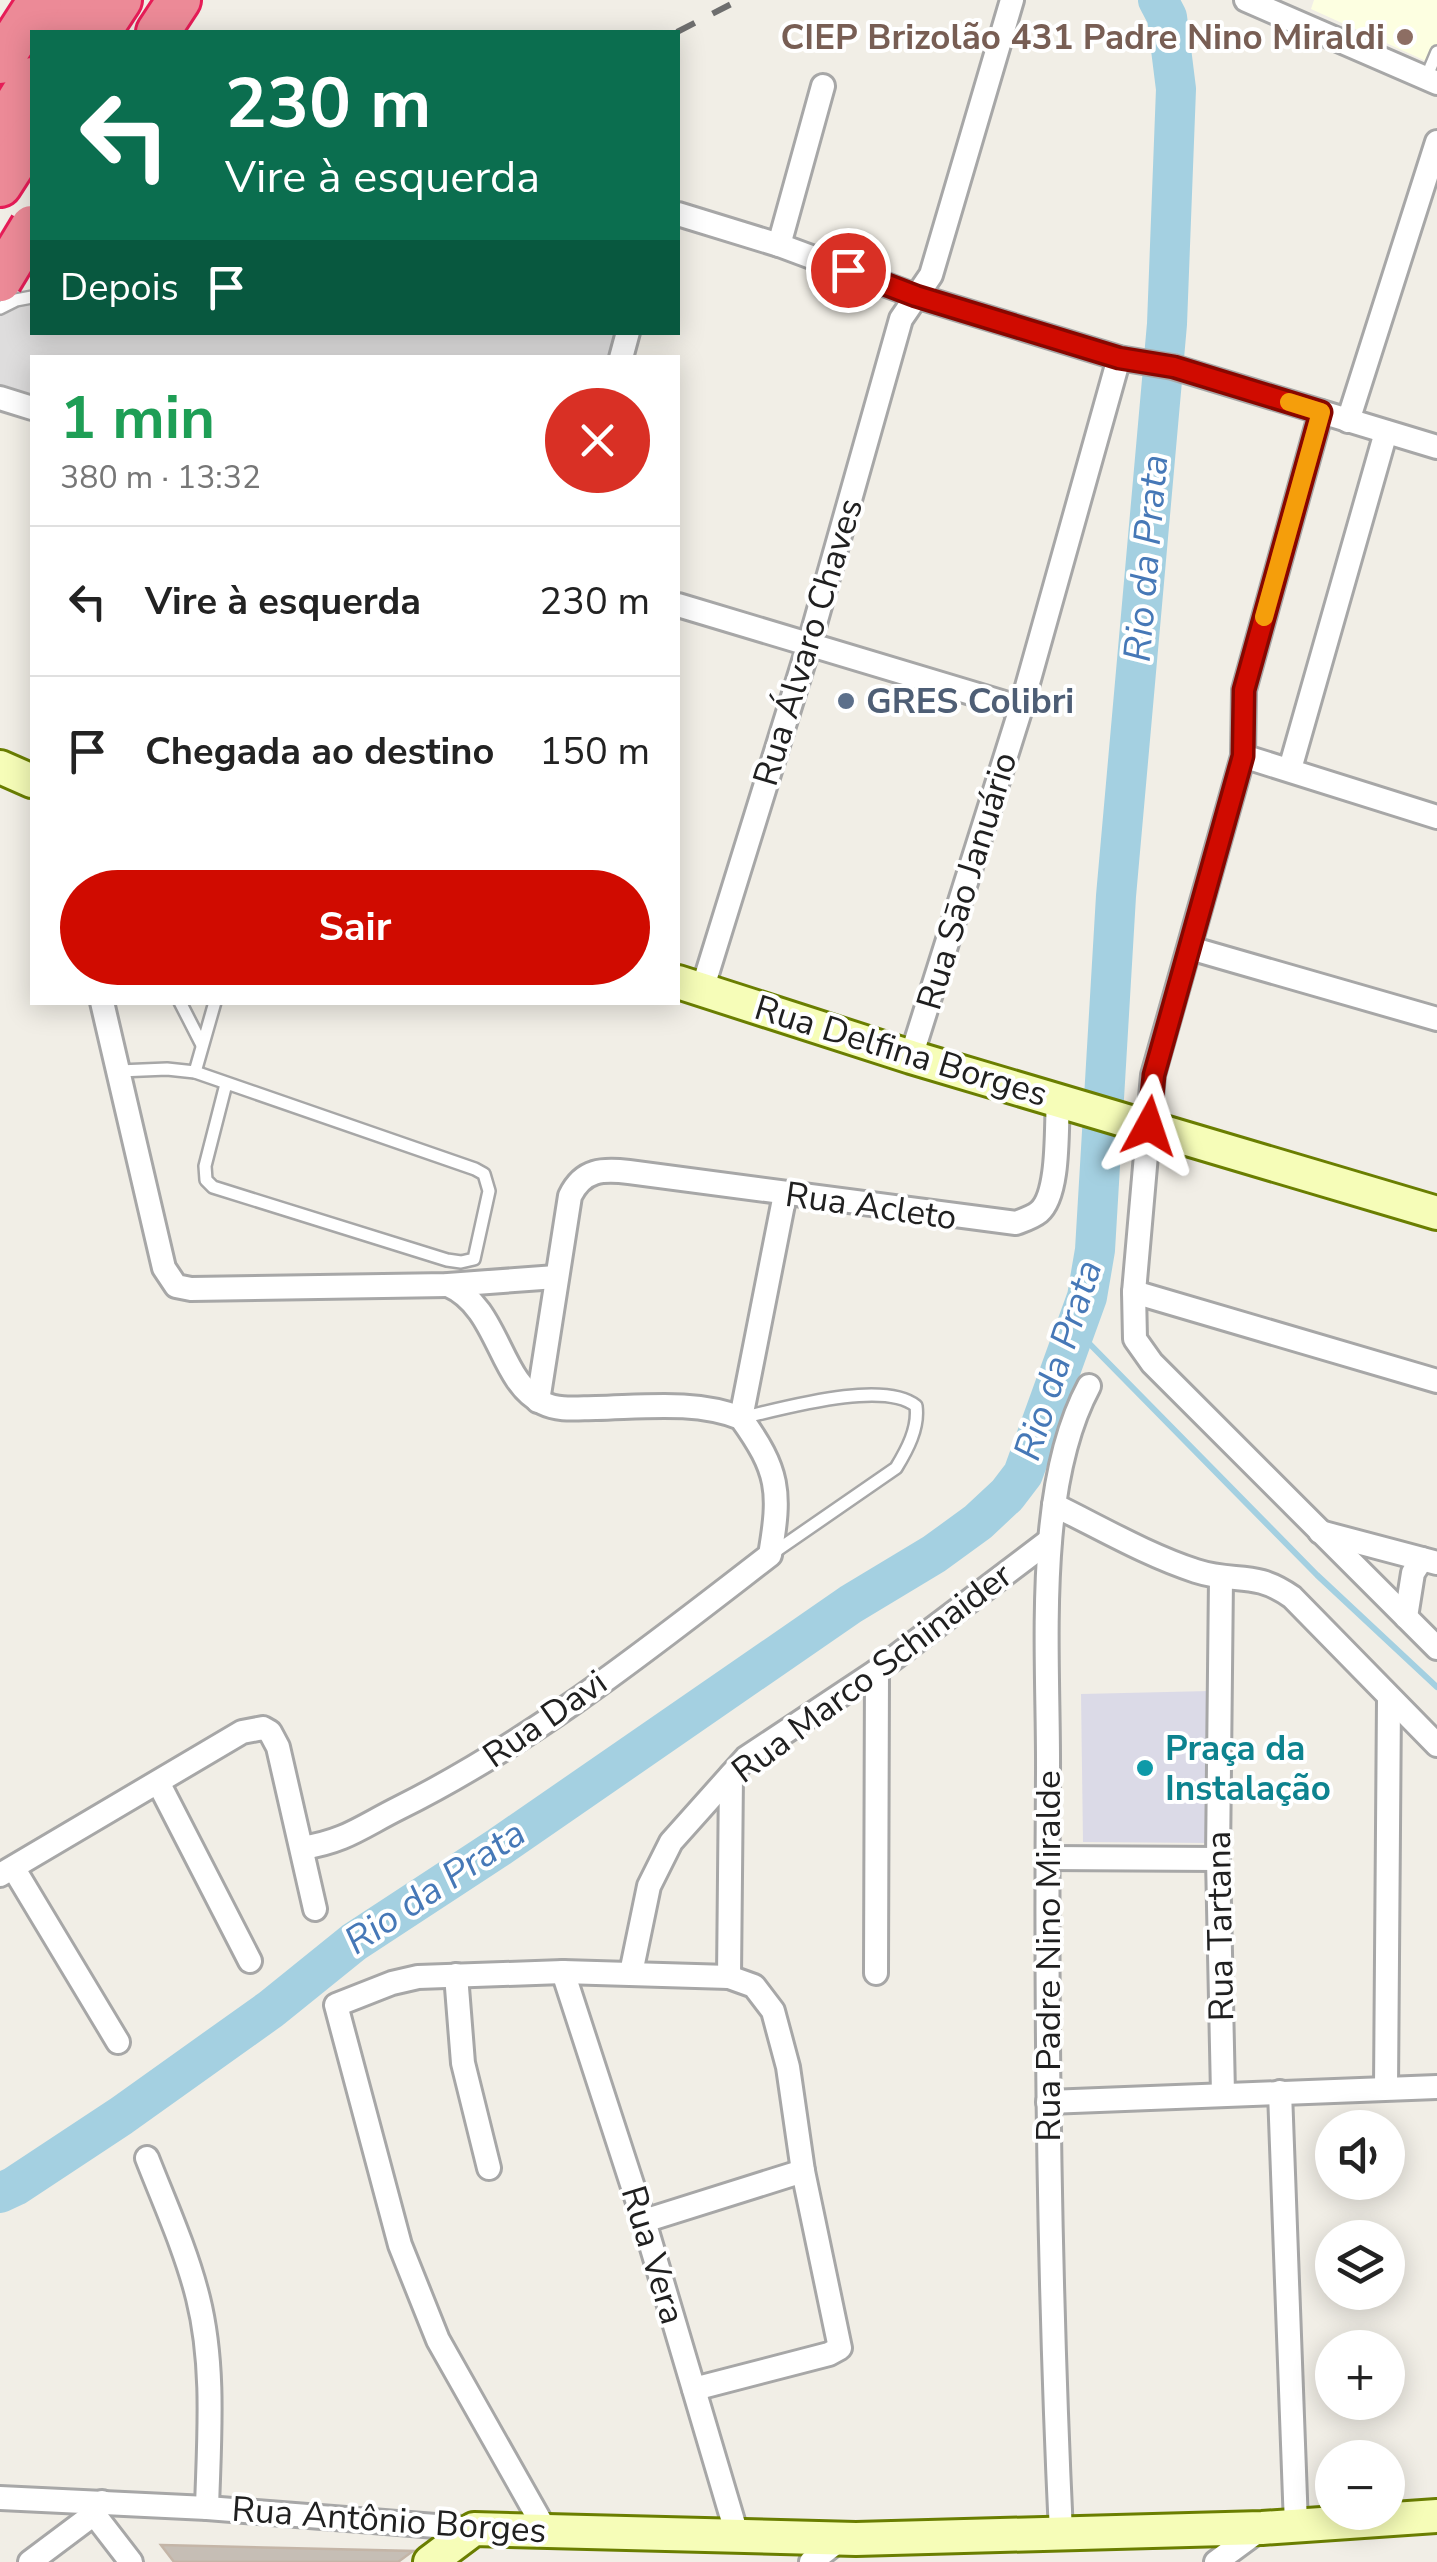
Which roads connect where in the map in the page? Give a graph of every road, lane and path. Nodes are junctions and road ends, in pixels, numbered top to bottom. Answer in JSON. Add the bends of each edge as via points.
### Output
{"nodes":[{"id":1,"x":40,"y":0,"type":"edge"},
{"id":2,"x":82,"y":0,"type":"edge"},
{"id":3,"x":120,"y":0,"type":"edge"},
{"id":4,"x":1012,"y":0,"type":"edge"},
{"id":5,"x":1246,"y":0,"type":"edge"},
{"id":6,"x":63,"y":30,"type":"edge"},
{"id":7,"x":100,"y":30,"type":"edge"},
{"id":8,"x":1437,"y":52,"type":"edge"},
{"id":9,"x":0,"y":62,"type":"edge"},
{"id":10,"x":1431,"y":80,"type":"edge"},
{"id":11,"x":30,"y":82,"type":"edge"},
{"id":12,"x":822,"y":86,"type":"dead end"},
{"id":13,"x":0,"y":131,"type":"edge"},
{"id":14,"x":30,"y":138,"type":"edge"},
{"id":15,"x":1437,"y":142,"type":"edge"},
{"id":16,"x":0,"y":185,"type":"edge"},
{"id":17,"x":680,"y":215,"type":"edge"},
{"id":18,"x":30,"y":230,"type":"edge"},
{"id":19,"x":779,"y":245,"type":"junction"},
{"id":20,"x":0,"y":280,"type":"edge"},
{"id":21,"x":916,"y":296,"type":"junction"},
{"id":22,"x":30,"y":297,"type":"edge"},
{"id":23,"x":0,"y":308,"type":"edge"},
{"id":24,"x":1130,"y":359,"type":"junction"},
{"id":25,"x":0,"y":398,"type":"edge"},
{"id":26,"x":30,"y":407,"type":"edge"},
{"id":27,"x":1321,"y":412,"type":"junction"},
{"id":28,"x":1348,"y":421,"type":"junction"},
{"id":29,"x":1386,"y":432,"type":"junction"},
{"id":30,"x":1437,"y":447,"type":"edge"},
{"id":31,"x":680,"y":606,"type":"edge"},
{"id":32,"x":809,"y":645,"type":"junction"},
{"id":33,"x":1021,"y":708,"type":"junction"},
{"id":34,"x":1243,"y":756,"type":"junction"},
{"id":35,"x":0,"y":767,"type":"edge"},
{"id":36,"x":1290,"y":769,"type":"junction"},
{"id":37,"x":30,"y":780,"type":"edge"},
{"id":38,"x":1437,"y":818,"type":"edge"},
{"id":39,"x":1190,"y":948,"type":"junction"},
{"id":40,"x":690,"y":986,"type":"edge"},
{"id":41,"x":103,"y":1005,"type":"edge"},
{"id":42,"x":182,"y":1005,"type":"edge"},
{"id":43,"x":214,"y":1005,"type":"edge"},
{"id":44,"x":1437,"y":1019,"type":"edge"},
{"id":45,"x":202,"y":1046,"type":"junction"},
{"id":46,"x":911,"y":1057,"type":"junction"},
{"id":47,"x":119,"y":1071,"type":"junction"},
{"id":48,"x":195,"y":1072,"type":"junction"},
{"id":49,"x":226,"y":1084,"type":"junction"},
{"id":50,"x":1068,"y":1102,"type":"junction"},
{"id":51,"x":1137,"y":1122,"type":"junction"},
{"id":52,"x":785,"y":1194,"type":"junction"},
{"id":53,"x":1437,"y":1214,"type":"edge"},
{"id":54,"x":556,"y":1277,"type":"junction"},
{"id":55,"x":448,"y":1286,"type":"junction"},
{"id":56,"x":1134,"y":1292,"type":"junction"},
{"id":57,"x":1437,"y":1381,"type":"edge"},
{"id":58,"x":1089,"y":1386,"type":"dead end"},
{"id":59,"x":538,"y":1401,"type":"junction"},
{"id":60,"x":741,"y":1418,"type":"junction"},
{"id":61,"x":1054,"y":1505,"type":"junction"},
{"id":62,"x":1317,"y":1532,"type":"junction"},
{"id":63,"x":1050,"y":1540,"type":"junction"},
{"id":64,"x":770,"y":1556,"type":"junction"},
{"id":65,"x":1430,"y":1561,"type":"edge"},
{"id":66,"x":1221,"y":1578,"type":"junction"},
{"id":67,"x":1406,"y":1617,"type":"junction"},
{"id":68,"x":1437,"y":1648,"type":"edge"},
{"id":69,"x":876,"y":1671,"type":"junction"},
{"id":70,"x":1388,"y":1699,"type":"junction"},
{"id":71,"x":1437,"y":1745,"type":"edge"},
{"id":72,"x":731,"y":1775,"type":"junction"},
{"id":73,"x":158,"y":1784,"type":"junction"},
{"id":74,"x":302,"y":1848,"type":"junction"},
{"id":75,"x":1047,"y":1858,"type":"junction"},
{"id":76,"x":1218,"y":1858,"type":"junction"},
{"id":77,"x":7,"y":1872,"type":"edge"},
{"id":78,"x":315,"y":1909,"type":"dead end"},
{"id":79,"x":250,"y":1962,"type":"dead end"},
{"id":80,"x":564,"y":1972,"type":"junction"},
{"id":81,"x":876,"y":1972,"type":"dead end"},
{"id":82,"x":630,"y":1973,"type":"junction"},
{"id":83,"x":456,"y":1974,"type":"junction"},
{"id":84,"x":730,"y":1976,"type":"junction"},
{"id":85,"x":118,"y":2042,"type":"dead end"},
{"id":86,"x":1437,"y":2087,"type":"edge"},
{"id":87,"x":1386,"y":2088,"type":"junction"},
{"id":88,"x":1280,"y":2092,"type":"junction"},
{"id":89,"x":1223,"y":2094,"type":"junction"},
{"id":90,"x":1048,"y":2102,"type":"junction"},
{"id":91,"x":147,"y":2158,"type":"dead end"},
{"id":92,"x":489,"y":2168,"type":"dead end"},
{"id":93,"x":803,"y":2171,"type":"junction"},
{"id":94,"x":644,"y":2222,"type":"junction"},
{"id":95,"x":694,"y":2389,"type":"junction"},
{"id":96,"x":0,"y":2498,"type":"edge"},
{"id":97,"x":98,"y":2508,"type":"junction"},
{"id":98,"x":207,"y":2508,"type":"junction"},
{"id":99,"x":1437,"y":2516,"type":"edge"},
{"id":100,"x":1296,"y":2526,"type":"junction"},
{"id":101,"x":1262,"y":2528,"type":"junction"},
{"id":102,"x":474,"y":2529,"type":"junction"},
{"id":103,"x":546,"y":2531,"type":"junction"},
{"id":104,"x":1061,"y":2533,"type":"junction"},
{"id":105,"x":738,"y":2538,"type":"junction"},
{"id":106,"x":857,"y":2546,"type":"edge"},
{"id":107,"x":30,"y":2562,"type":"edge"},
{"id":108,"x":131,"y":2562,"type":"edge"},
{"id":109,"x":430,"y":2562,"type":"edge"},
{"id":110,"x":811,"y":2562,"type":"edge"},
{"id":111,"x":1216,"y":2562,"type":"edge"}],
"edges":[{"from":1,"to":9,"type":"highway"},
{"from":2,"to":6,"type":"highway"},
{"from":3,"to":7,"type":"highway"},
{"from":4,"to":21,"type":"street","name":"Rua Álvaro Chaves","via":[[931,275]]},
{"from":5,"to":10,"type":"street"},
{"from":8,"to":10,"type":"lane"},
{"from":11,"to":13,"type":"highway"},
{"from":12,"to":19,"type":"street"},
{"from":14,"to":16,"type":"highway"},
{"from":15,"to":28,"type":"street"},
{"from":17,"to":19,"type":"street"},
{"from":18,"to":20,"type":"highway","bridge":true},
{"from":19,"to":21,"type":"street"},
{"from":21,"to":24,"type":"street"},
{"from":21,"to":32,"type":"street","name":"Rua Álvaro Chaves","via":[[902,319]]},
{"from":22,"to":23,"type":"lane"},
{"from":24,"to":27,"type":"street"},
{"from":24,"to":33,"type":"street","name":"Rua Sāo Januário"},
{"from":25,"to":26,"type":"street"},
{"from":27,"to":28,"type":"street"},
{"from":27,"to":34,"type":"street","via":[[1244,690]]},
{"from":28,"to":29,"type":"street"},
{"from":29,"to":30,"type":"street"},
{"from":29,"to":36,"type":"street"},
{"from":31,"to":32,"type":"street"},
{"from":32,"to":33,"type":"street"},
{"from":32,"to":40,"type":"street","name":"Rua Álvaro Chaves"},
{"from":33,"to":46,"type":"street","name":"Rua Sāo Januário"},
{"from":34,"to":36,"type":"street"},
{"from":34,"to":39,"type":"street"},
{"from":35,"to":37,"type":"street"},
{"from":36,"to":38,"type":"street"},
{"from":39,"to":44,"type":"street"},
{"from":39,"to":51,"type":"street"},
{"from":40,"to":46,"type":"street","name":"Rua Delfina Borges"},
{"from":41,"to":47,"type":"street"},
{"from":42,"to":45,"type":"lane"},
{"from":43,"to":45,"type":"lane"},
{"from":45,"to":48,"type":"lane"},
{"from":46,"to":50,"type":"street","name":"Rua Delfina Borges"},
{"from":47,"to":48,"type":"lane"},
{"from":47,"to":55,"type":"street","via":[[171,1282],[191,1289]]},
{"from":48,"to":49,"type":"lane"},
{"from":49,"to":49,"type":"lane","via":[[484,1174],[489,1191],[474,1259],[447,1260],[213,1187],[205,1166]]},
{"from":50,"to":51,"type":"street","name":"Rua Delfina Borges"},
{"from":50,"to":52,"type":"street","name":"Rua Acleto","via":[[1052,1184],[1040,1211],[1016,1223]]},
{"from":51,"to":53,"type":"street","name":"Rua Delfina Borges"},
{"from":51,"to":56,"type":"street"},
{"from":52,"to":54,"type":"street","name":"Rua Acleto","via":[[629,1172],[586,1176],[570,1196]]},
{"from":52,"to":60,"type":"street"},
{"from":54,"to":55,"type":"street"},
{"from":54,"to":59,"type":"street"},
{"from":55,"to":59,"type":"street","via":[[473,1302]]},
{"from":56,"to":57,"type":"street"},
{"from":56,"to":62,"type":"street","via":[[1135,1338],[1152,1363]]},
{"from":58,"to":61,"type":"street","name":"Rua Padre Nino Miralde","via":[[1070,1424]]},
{"from":59,"to":60,"type":"street","name":"Rua Davi","via":[[564,1408],[695,1407]]},
{"from":60,"to":64,"type":"street","via":[[774,1476]]},
{"from":60,"to":64,"type":"lane","name":"Rua Davi","via":[[854,1397],[906,1398],[916,1406],[918,1418],[896,1468]]},
{"from":61,"to":63,"type":"street","name":"Rua Padre Nino Miralde"},
{"from":61,"to":66,"type":"street","via":[[1168,1561]]},
{"from":62,"to":65,"type":"street"},
{"from":62,"to":67,"type":"street"},
{"from":63,"to":69,"type":"street","name":"Rua Marco Schinaider"},
{"from":63,"to":75,"type":"street","name":"Rua Padre Nino Miralde"},
{"from":64,"to":74,"type":"street","name":"Rua Davi","via":[[456,1780],[340,1840]]},
{"from":65,"to":67,"type":"street","via":[[1413,1573]]},
{"from":66,"to":70,"type":"street","via":[[1272,1582]]},
{"from":66,"to":76,"type":"street","name":"Rua Tartana"},
{"from":67,"to":68,"type":"street"},
{"from":69,"to":72,"type":"street","name":"Rua Marco Schinaider","via":[[774,1737]]},
{"from":69,"to":81,"type":"street"},
{"from":70,"to":71,"type":"street"},
{"from":70,"to":87,"type":"street"},
{"from":72,"to":82,"type":"street","name":"Rua Marco Schinaider","via":[[671,1842],[646,1898]]},
{"from":72,"to":84,"type":"street"},
{"from":73,"to":74,"type":"street","via":[[242,1732],[264,1728],[278,1747]]},
{"from":73,"to":77,"type":"street"},
{"from":73,"to":79,"type":"street"},
{"from":74,"to":78,"type":"street"},
{"from":75,"to":76,"type":"street"},
{"from":75,"to":90,"type":"street","name":"Rua Padre Nino Miralde"},
{"from":76,"to":89,"type":"street","name":"Rua Tartana"},
{"from":77,"to":85,"type":"street"},
{"from":80,"to":82,"type":"street"},
{"from":80,"to":83,"type":"street"},
{"from":80,"to":94,"type":"street","name":"Rua Vera"},
{"from":82,"to":84,"type":"street"},
{"from":83,"to":92,"type":"street","via":[[466,2077]]},
{"from":83,"to":103,"type":"street","via":[[392,1983],[336,2005],[400,2245],[438,2340]]},
{"from":84,"to":93,"type":"street","via":[[754,1986],[773,2011]]},
{"from":86,"to":87,"type":"street"},
{"from":87,"to":88,"type":"street"},
{"from":88,"to":89,"type":"street"},
{"from":88,"to":100,"type":"street"},
{"from":89,"to":90,"type":"street"},
{"from":90,"to":104,"type":"street","name":"Rua Padre Nino Miralde"},
{"from":91,"to":98,"type":"street","via":[[198,2300],[210,2412]]},
{"from":93,"to":94,"type":"street"},
{"from":93,"to":95,"type":"street","via":[[838,2350]]},
{"from":94,"to":95,"type":"street","name":"Rua Vera"},
{"from":95,"to":105,"type":"street","name":"Rua Vera"},
{"from":96,"to":97,"type":"street","name":"Rua Antônio Borges"},
{"from":97,"to":98,"type":"street","name":"Rua Antônio Borges"},
{"from":97,"to":107,"type":"street"},
{"from":97,"to":108,"type":"street"},
{"from":98,"to":102,"type":"street","name":"Rua Antônio Borges"},
{"from":99,"to":100,"type":"street","name":"Rua Antônio Borges"},
{"from":100,"to":101,"type":"street","name":"Rua Antônio Borges"},
{"from":101,"to":104,"type":"street","name":"Rua Antônio Borges"},
{"from":101,"to":111,"type":"street"},
{"from":102,"to":103,"type":"street","name":"Rua Antônio Borges"},
{"from":102,"to":109,"type":"street"},
{"from":103,"to":105,"type":"street","name":"Rua Antônio Borges"},
{"from":104,"to":106,"type":"street","name":"Rua Antônio Borges"},
{"from":105,"to":106,"type":"street","name":"Rua Antônio Borges"},
{"from":106,"to":110,"type":"street"}]}
